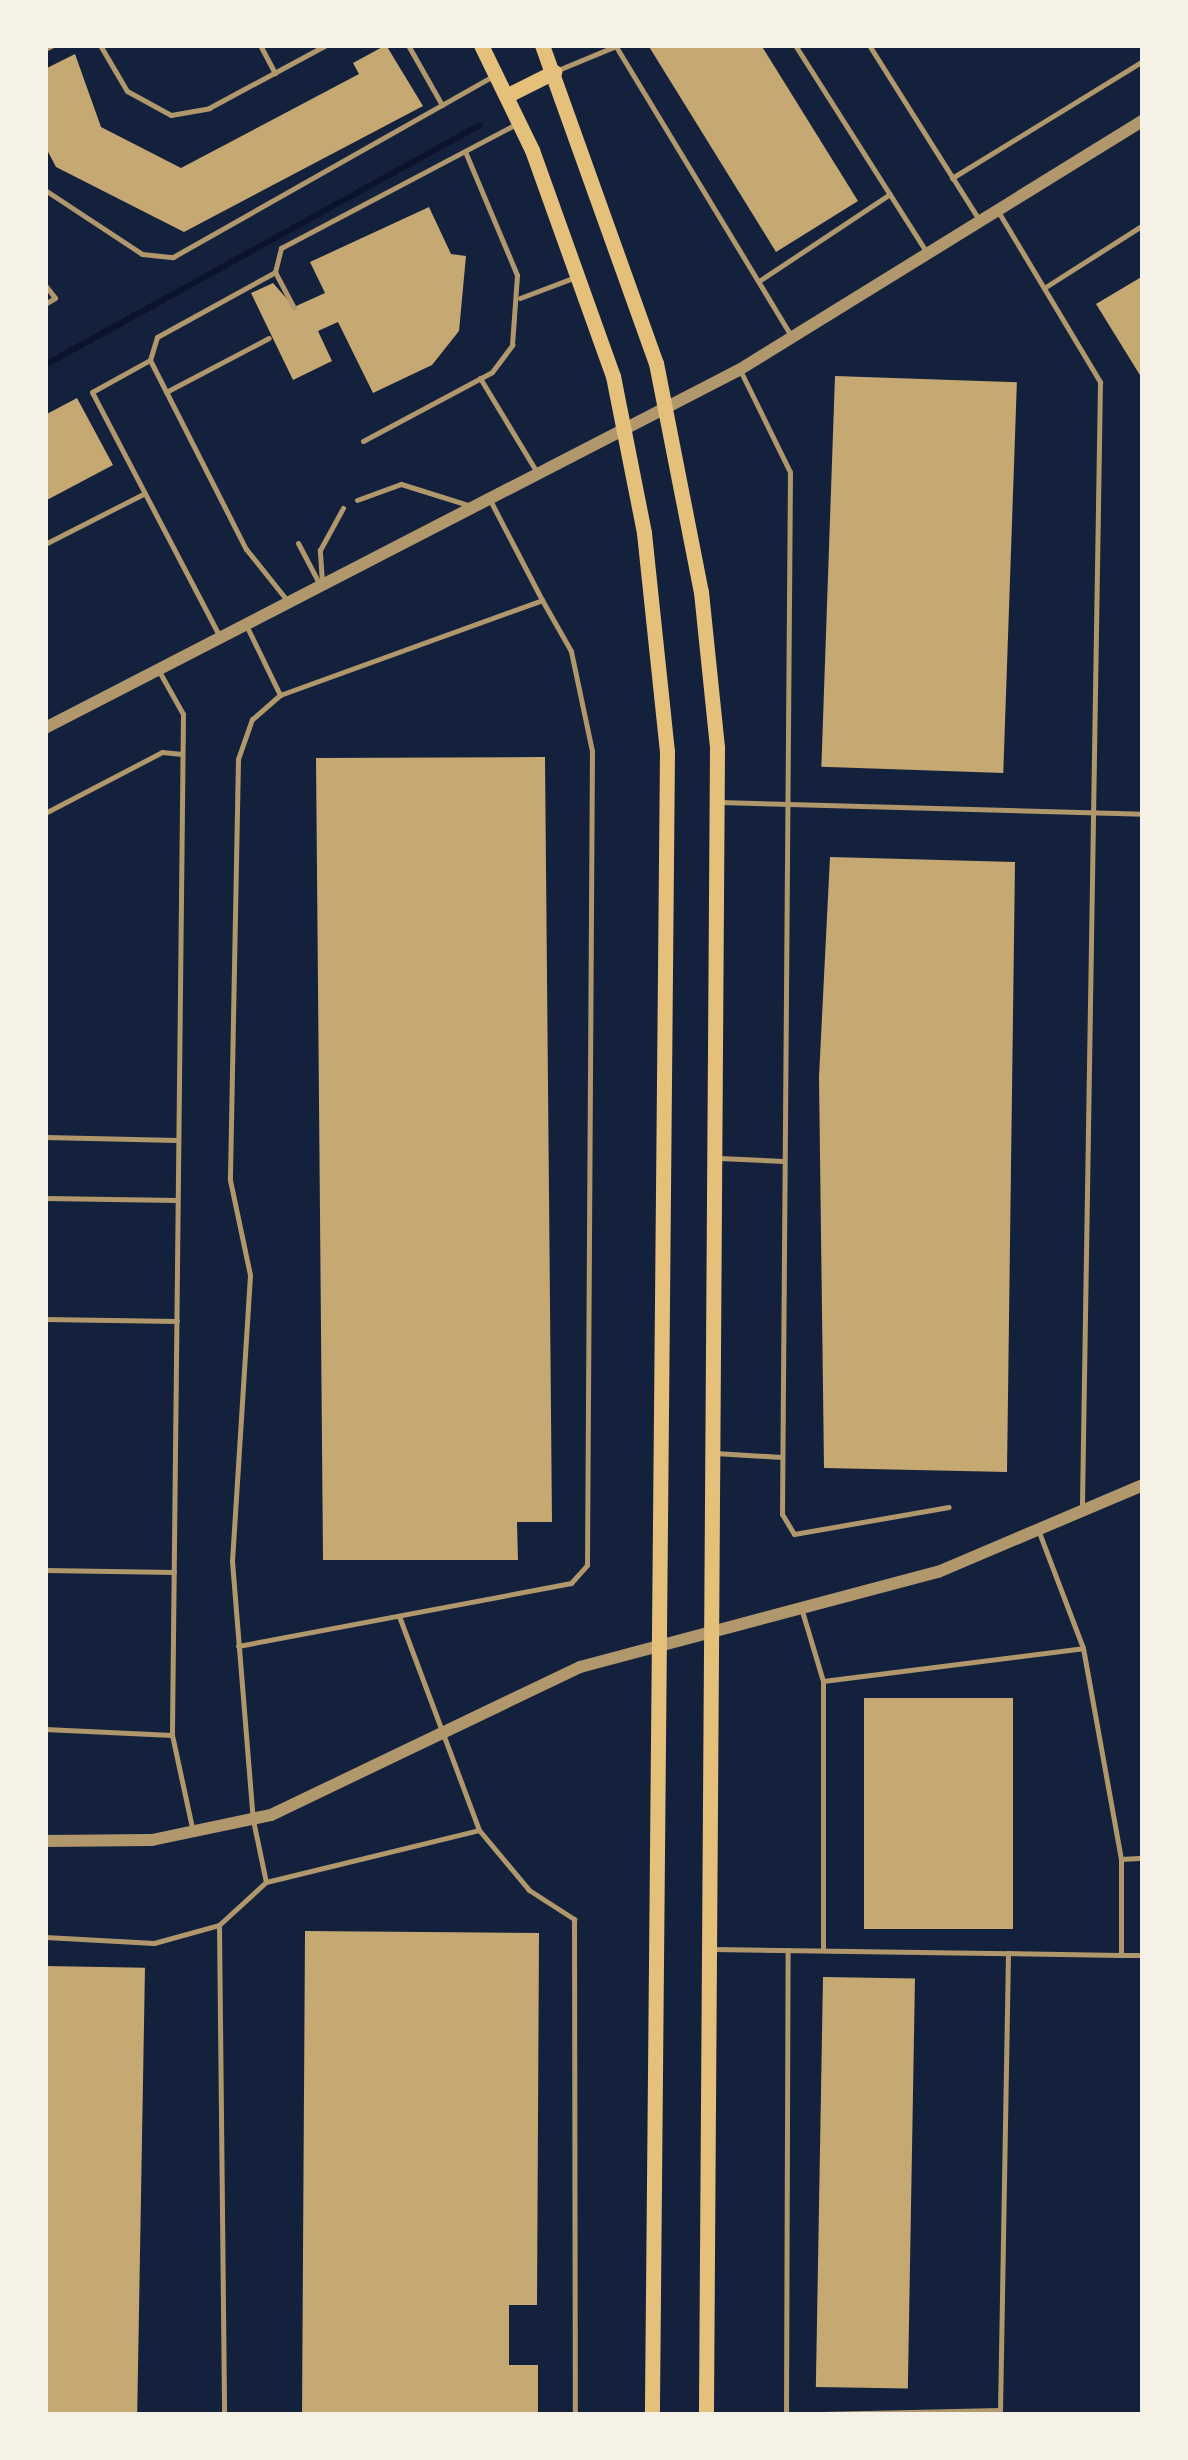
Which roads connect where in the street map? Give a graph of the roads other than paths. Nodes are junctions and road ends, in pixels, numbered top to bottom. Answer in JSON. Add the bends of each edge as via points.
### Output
{"nodes":[{"id":1,"x":53,"y":45,"type":"edge"},
{"id":2,"x":100,"y":45,"type":"edge"},
{"id":3,"x":260,"y":45,"type":"edge"},
{"id":4,"x":326,"y":45,"type":"edge"},
{"id":5,"x":408,"y":45,"type":"edge"},
{"id":6,"x":481,"y":45,"type":"edge"},
{"id":7,"x":542,"y":45,"type":"edge"},
{"id":8,"x":796,"y":45,"type":"edge"},
{"id":9,"x":869,"y":45,"type":"edge"},
{"id":10,"x":615,"y":46,"type":"edge"},
{"id":11,"x":45,"y":50,"type":"edge"},
{"id":12,"x":1143,"y":61,"type":"edge"},
{"id":13,"x":275,"y":72,"type":"junction"},
{"id":14,"x":554,"y":72,"type":"junction"},
{"id":15,"x":496,"y":75,"type":"junction"},
{"id":16,"x":506,"y":96,"type":"junction"},
{"id":17,"x":442,"y":105,"type":"junction"},
{"id":18,"x":1143,"y":120,"type":"edge"},
{"id":19,"x":519,"y":122,"type":"junction"},
{"id":20,"x":465,"y":151,"type":"junction"},
{"id":21,"x":952,"y":178,"type":"junction"},
{"id":22,"x":45,"y":190,"type":"edge"},
{"id":23,"x":890,"y":194,"type":"junction"},
{"id":24,"x":998,"y":213,"type":"junction"},
{"id":25,"x":982,"y":224,"type":"junction"},
{"id":26,"x":1143,"y":226,"type":"edge"},
{"id":27,"x":928,"y":256,"type":"junction"},
{"id":28,"x":275,"y":272,"type":"junction"},
{"id":29,"x":582,"y":275,"type":"junction"},
{"id":30,"x":758,"y":281,"type":"junction"},
{"id":31,"x":45,"y":284,"type":"edge"},
{"id":32,"x":1044,"y":288,"type":"junction"},
{"id":33,"x":520,"y":298,"type":"junction"},
{"id":34,"x":45,"y":304,"type":"edge"},
{"id":35,"x":294,"y":307,"type":"dead end"},
{"id":36,"x":269,"y":338,"type":"dead end"},
{"id":37,"x":792,"y":338,"type":"junction"},
{"id":38,"x":150,"y":360,"type":"junction"},
{"id":39,"x":739,"y":370,"type":"junction"},
{"id":40,"x":480,"y":378,"type":"junction"},
{"id":41,"x":166,"y":392,"type":"junction"},
{"id":42,"x":666,"y":408,"type":"junction"},
{"id":43,"x":624,"y":428,"type":"junction"},
{"id":44,"x":363,"y":440,"type":"dead end"},
{"id":45,"x":538,"y":474,"type":"junction"},
{"id":46,"x":145,"y":493,"type":"junction"},
{"id":47,"x":357,"y":500,"type":"dead end"},
{"id":48,"x":490,"y":500,"type":"junction"},
{"id":49,"x":343,"y":508,"type":"dead end"},
{"id":50,"x":476,"y":508,"type":"junction"},
{"id":51,"x":298,"y":543,"type":"dead end"},
{"id":52,"x":45,"y":544,"type":"edge"},
{"id":53,"x":322,"y":590,"type":"junction"},
{"id":54,"x":542,"y":600,"type":"junction"},
{"id":55,"x":290,"y":606,"type":"junction"},
{"id":56,"x":247,"y":626,"type":"junction"},
{"id":57,"x":221,"y":639,"type":"junction"},
{"id":58,"x":158,"y":670,"type":"junction"},
{"id":59,"x":280,"y":695,"type":"junction"},
{"id":60,"x":47,"y":723,"type":"edge"},
{"id":61,"x":182,"y":754,"type":"junction"},
{"id":62,"x":719,"y":802,"type":"junction"},
{"id":63,"x":787,"y":804,"type":"junction"},
{"id":64,"x":1091,"y":812,"type":"junction"},
{"id":65,"x":45,"y":813,"type":"edge"},
{"id":66,"x":1143,"y":814,"type":"edge"},
{"id":67,"x":1143,"y":951,"type":"edge"},
{"id":68,"x":1143,"y":1090,"type":"edge"},
{"id":69,"x":45,"y":1137,"type":"edge"},
{"id":70,"x":178,"y":1140,"type":"junction"},
{"id":71,"x":716,"y":1158,"type":"junction"},
{"id":72,"x":784,"y":1161,"type":"junction"},
{"id":73,"x":45,"y":1198,"type":"edge"},
{"id":74,"x":178,"y":1200,"type":"junction"},
{"id":75,"x":45,"y":1319,"type":"edge"},
{"id":76,"x":177,"y":1321,"type":"junction"},
{"id":77,"x":712,"y":1453,"type":"junction"},
{"id":78,"x":782,"y":1457,"type":"junction"},
{"id":79,"x":1143,"y":1486,"type":"edge"},
{"id":80,"x":949,"y":1507,"type":"dead end"},
{"id":81,"x":1082,"y":1516,"type":"junction"},
{"id":82,"x":1040,"y":1535,"type":"junction"},
{"id":83,"x":45,"y":1570,"type":"edge"},
{"id":84,"x":174,"y":1572,"type":"junction"},
{"id":85,"x":802,"y":1611,"type":"junction"},
{"id":86,"x":398,"y":1616,"type":"junction"},
{"id":87,"x":710,"y":1632,"type":"junction"},
{"id":88,"x":238,"y":1646,"type":"junction"},
{"id":89,"x":1083,"y":1648,"type":"junction"},
{"id":90,"x":659,"y":1649,"type":"junction"},
{"id":91,"x":823,"y":1681,"type":"junction"},
{"id":92,"x":45,"y":1729,"type":"edge"},
{"id":93,"x":446,"y":1731,"type":"junction"},
{"id":94,"x":172,"y":1735,"type":"junction"},
{"id":95,"x":252,"y":1820,"type":"junction"},
{"id":96,"x":480,"y":1830,"type":"junction"},
{"id":97,"x":193,"y":1834,"type":"junction"},
{"id":98,"x":45,"y":1840,"type":"edge"},
{"id":99,"x":1143,"y":1858,"type":"edge"},
{"id":100,"x":1121,"y":1859,"type":"junction"},
{"id":101,"x":266,"y":1882,"type":"junction"},
{"id":102,"x":219,"y":1925,"type":"junction"},
{"id":103,"x":45,"y":1936,"type":"edge"},
{"id":104,"x":712,"y":1948,"type":"junction"},
{"id":105,"x":788,"y":1950,"type":"junction"},
{"id":106,"x":823,"y":1950,"type":"junction"},
{"id":107,"x":1008,"y":1952,"type":"junction"},
{"id":108,"x":1143,"y":1954,"type":"edge"},
{"id":109,"x":1121,"y":1955,"type":"junction"},
{"id":110,"x":224,"y":2415,"type":"edge"},
{"id":111,"x":575,"y":2415,"type":"edge"},
{"id":112,"x":652,"y":2415,"type":"edge"},
{"id":113,"x":706,"y":2415,"type":"edge"},
{"id":114,"x":776,"y":2415,"type":"edge"},
{"id":115,"x":786,"y":2415,"type":"edge"}],
"edges":[{"from":1,"to":11,"type":"lane"},
{"from":2,"to":13,"type":"lane","via":[[127,91],[171,115],[209,108]]},
{"from":3,"to":13,"type":"lane"},
{"from":4,"to":13,"type":"lane"},
{"from":5,"to":17,"type":"lane"},
{"from":6,"to":15,"type":"main road"},
{"from":7,"to":14,"type":"main road"},
{"from":8,"to":23,"type":"lane"},
{"from":9,"to":21,"type":"lane"},
{"from":10,"to":14,"type":"lane"},
{"from":10,"to":30,"type":"lane"},
{"from":12,"to":21,"type":"lane"},
{"from":14,"to":16,"type":"main road"},
{"from":14,"to":42,"type":"main road","via":[[636,287]]},
{"from":15,"to":16,"type":"main road"},
{"from":15,"to":17,"type":"lane"},
{"from":16,"to":19,"type":"main road"},
{"from":17,"to":22,"type":"lane","via":[[174,257],[142,254]]},
{"from":18,"to":24,"type":"street"},
{"from":19,"to":20,"type":"lane"},
{"from":19,"to":29,"type":"main road"},
{"from":20,"to":28,"type":"lane","via":[[281,248]]},
{"from":20,"to":33,"type":"lane"},
{"from":21,"to":25,"type":"lane"},
{"from":23,"to":27,"type":"lane"},
{"from":23,"to":30,"type":"lane"},
{"from":24,"to":25,"type":"street"},
{"from":24,"to":32,"type":"lane"},
{"from":25,"to":27,"type":"street"},
{"from":26,"to":32,"type":"lane"},
{"from":27,"to":37,"type":"street"},
{"from":28,"to":35,"type":"lane"},
{"from":28,"to":38,"type":"lane","via":[[157,337]]},
{"from":29,"to":33,"type":"lane"},
{"from":29,"to":43,"type":"main road"},
{"from":30,"to":37,"type":"lane"},
{"from":31,"to":34,"type":"lane","via":[[55,298]]},
{"from":32,"to":64,"type":"lane","via":[[1100,382]]},
{"from":33,"to":40,"type":"lane","via":[[512,346]]},
{"from":36,"to":41,"type":"lane"},
{"from":37,"to":39,"type":"street"},
{"from":38,"to":41,"type":"lane"},
{"from":38,"to":46,"type":"lane","via":[[92,392]]},
{"from":39,"to":42,"type":"street"},
{"from":39,"to":63,"type":"lane","via":[[790,472]]},
{"from":40,"to":44,"type":"lane"},
{"from":40,"to":45,"type":"lane"},
{"from":41,"to":55,"type":"lane","via":[[246,550]]},
{"from":42,"to":43,"type":"street"},
{"from":42,"to":62,"type":"main road","via":[[700,592]]},
{"from":43,"to":45,"type":"street"},
{"from":43,"to":90,"type":"main road","via":[[658,633],[668,784]]},
{"from":45,"to":48,"type":"street"},
{"from":46,"to":52,"type":"lane"},
{"from":46,"to":57,"type":"lane"},
{"from":47,"to":50,"type":"lane","via":[[401,484]]},
{"from":48,"to":50,"type":"street"},
{"from":48,"to":54,"type":"lane"},
{"from":49,"to":53,"type":"lane","via":[[320,550]]},
{"from":50,"to":53,"type":"street"},
{"from":51,"to":53,"type":"lane"},
{"from":53,"to":55,"type":"street"},
{"from":54,"to":59,"type":"lane"},
{"from":54,"to":86,"type":"lane","via":[[571,651],[592,751],[587,1565],[571,1583]]},
{"from":55,"to":56,"type":"street"},
{"from":56,"to":57,"type":"street"},
{"from":56,"to":59,"type":"lane"},
{"from":57,"to":58,"type":"street"},
{"from":58,"to":60,"type":"street"},
{"from":58,"to":61,"type":"lane","via":[[183,714]]},
{"from":59,"to":88,"type":"lane","via":[[238,747],[230,1180],[250,1275],[232,1561]]},
{"from":61,"to":65,"type":"lane","via":[[162,752]]},
{"from":61,"to":70,"type":"lane"},
{"from":62,"to":63,"type":"lane"},
{"from":62,"to":71,"type":"main road"},
{"from":63,"to":64,"type":"lane"},
{"from":63,"to":72,"type":"lane"},
{"from":64,"to":66,"type":"lane"},
{"from":64,"to":81,"type":"lane"},
{"from":67,"to":68,"type":"lane"},
{"from":69,"to":70,"type":"lane"},
{"from":70,"to":74,"type":"lane"},
{"from":71,"to":72,"type":"lane"},
{"from":71,"to":77,"type":"main road"},
{"from":72,"to":78,"type":"lane"},
{"from":73,"to":74,"type":"lane"},
{"from":74,"to":76,"type":"lane"},
{"from":75,"to":76,"type":"lane"},
{"from":76,"to":84,"type":"lane"},
{"from":77,"to":78,"type":"lane"},
{"from":77,"to":87,"type":"main road"},
{"from":78,"to":80,"type":"lane","via":[[782,1514],[794,1534]]},
{"from":79,"to":81,"type":"street"},
{"from":81,"to":82,"type":"street"},
{"from":82,"to":85,"type":"street"},
{"from":82,"to":89,"type":"lane"},
{"from":83,"to":84,"type":"lane"},
{"from":84,"to":94,"type":"lane"},
{"from":85,"to":87,"type":"street"},
{"from":85,"to":91,"type":"lane"},
{"from":86,"to":88,"type":"lane"},
{"from":86,"to":93,"type":"lane","via":[[419,1684]]},
{"from":87,"to":90,"type":"street"},
{"from":87,"to":104,"type":"main road"},
{"from":88,"to":95,"type":"lane"},
{"from":89,"to":91,"type":"lane"},
{"from":89,"to":100,"type":"lane"},
{"from":90,"to":93,"type":"street","via":[[543,1682]]},
{"from":90,"to":112,"type":"main road"},
{"from":91,"to":106,"type":"lane"},
{"from":92,"to":94,"type":"lane"},
{"from":93,"to":95,"type":"street","via":[[326,1795]]},
{"from":93,"to":96,"type":"lane"},
{"from":94,"to":97,"type":"lane"},
{"from":95,"to":97,"type":"street"},
{"from":95,"to":101,"type":"lane"},
{"from":96,"to":101,"type":"lane"},
{"from":96,"to":111,"type":"lane","via":[[529,1890],[574,1918]]},
{"from":97,"to":98,"type":"street"},
{"from":99,"to":100,"type":"lane"},
{"from":100,"to":109,"type":"lane"},
{"from":101,"to":102,"type":"lane"},
{"from":102,"to":103,"type":"lane","via":[[154,1943]]},
{"from":102,"to":110,"type":"lane"},
{"from":104,"to":105,"type":"lane"},
{"from":104,"to":113,"type":"main road"},
{"from":105,"to":106,"type":"lane"},
{"from":105,"to":115,"type":"lane"},
{"from":106,"to":107,"type":"lane"},
{"from":107,"to":109,"type":"lane"},
{"from":107,"to":115,"type":"lane","via":[[1000,2410]]},
{"from":108,"to":109,"type":"lane"},
{"from":114,"to":115,"type":"lane"}]}
